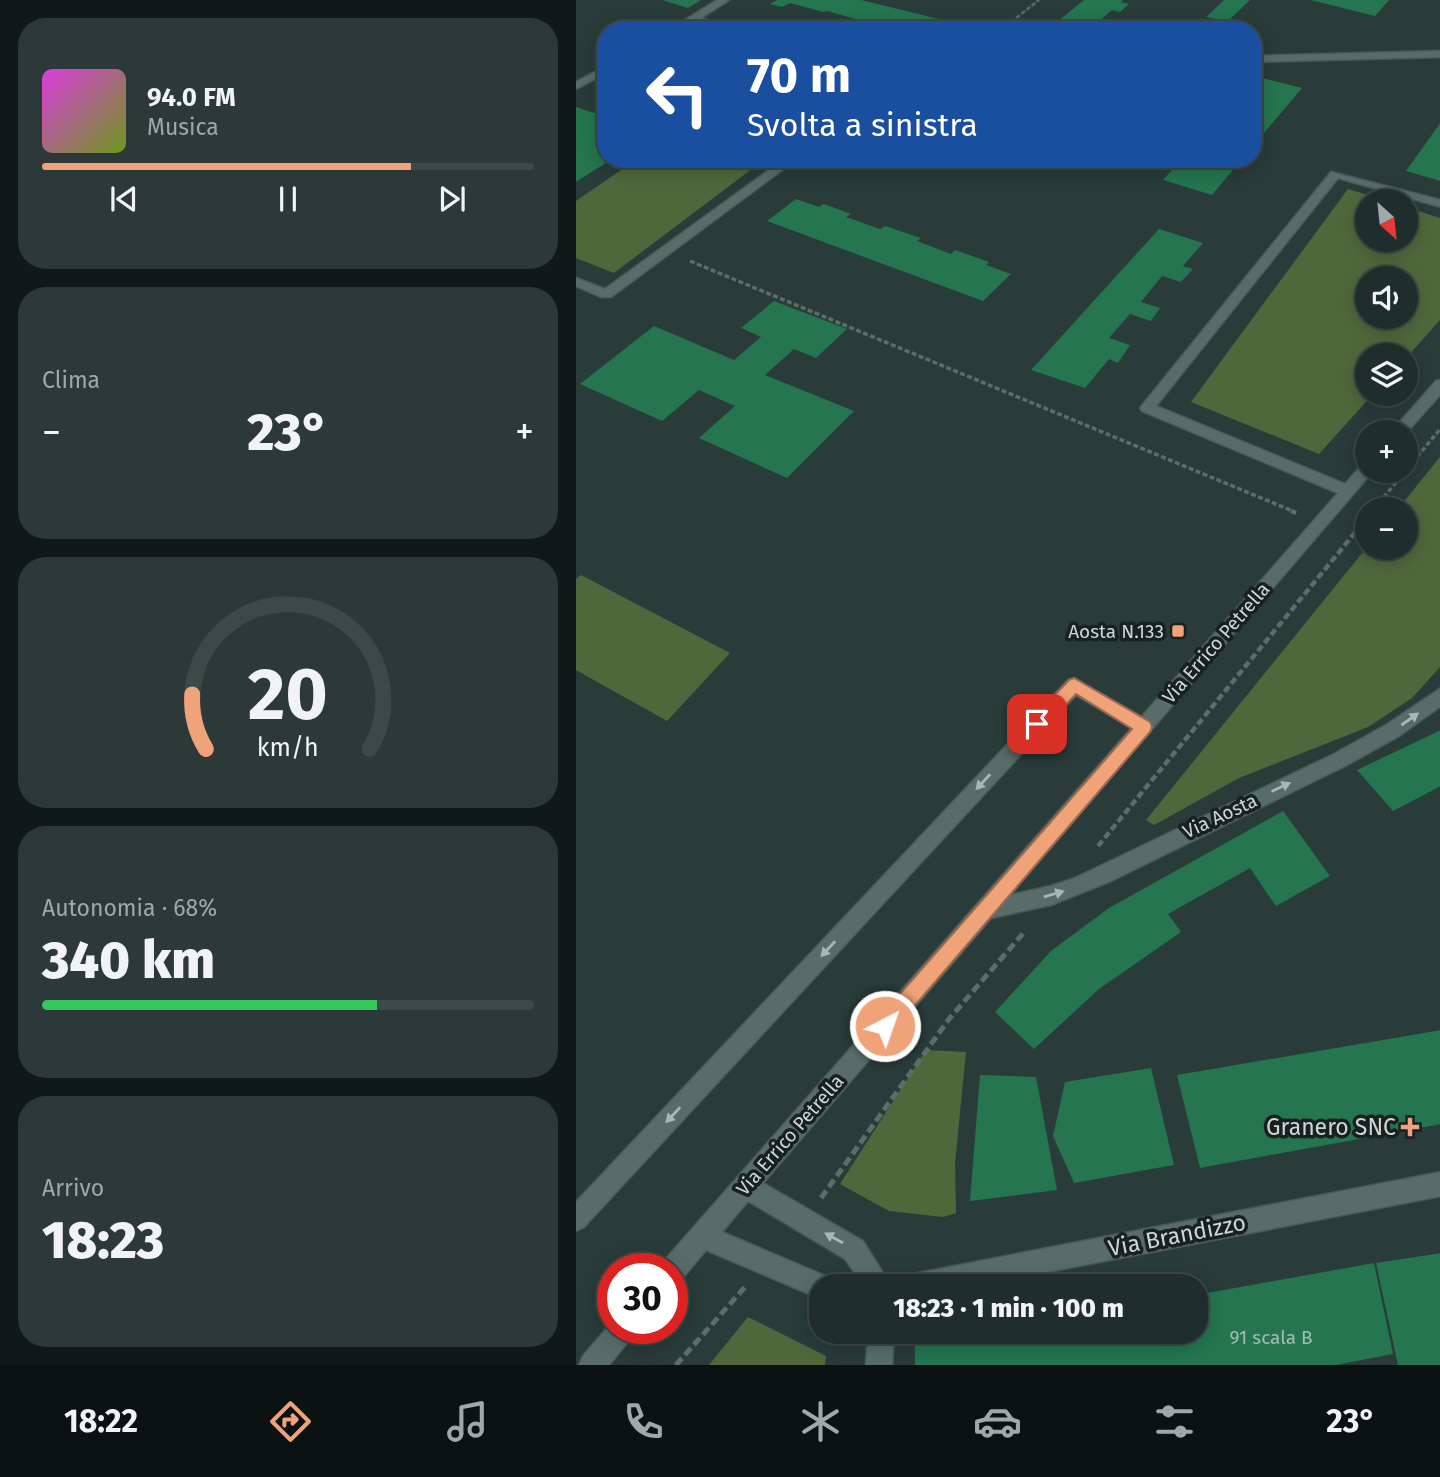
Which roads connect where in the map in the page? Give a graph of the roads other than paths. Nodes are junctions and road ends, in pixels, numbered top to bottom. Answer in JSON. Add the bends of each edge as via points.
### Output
{"nodes":[{"id":1,"x":724,"y":0,"type":"edge"},
{"id":2,"x":693,"y":19,"type":"junction"},
{"id":3,"x":690,"y":21,"type":"edge"},
{"id":4,"x":701,"y":21,"type":"edge"},
{"id":5,"x":1440,"y":54,"type":"edge"},
{"id":6,"x":1262,"y":59,"type":"edge"},
{"id":7,"x":597,"y":71,"type":"edge"},
{"id":8,"x":576,"y":73,"type":"edge"},
{"id":9,"x":597,"y":74,"type":"edge"},
{"id":10,"x":576,"y":86,"type":"edge"},
{"id":11,"x":780,"y":168,"type":"edge"},
{"id":12,"x":1440,"y":204,"type":"edge"},
{"id":13,"x":576,"y":282,"type":"edge"},
{"id":14,"x":1440,"y":384,"type":"edge"},
{"id":15,"x":1408,"y":420,"type":"edge"},
{"id":16,"x":1355,"y":483,"type":"edge"},
{"id":17,"x":1348,"y":491,"type":"junction"},
{"id":18,"x":1440,"y":695,"type":"edge"},
{"id":19,"x":1144,"y":727,"type":"junction"},
{"id":20,"x":987,"y":909,"type":"junction"},
{"id":21,"x":1440,"y":1184,"type":"edge"},
{"id":22,"x":745,"y":1186,"type":"junction"},
{"id":23,"x":576,"y":1219,"type":"edge"},
{"id":24,"x":703,"y":1236,"type":"junction"},
{"id":25,"x":688,"y":1253,"type":"edge"},
{"id":26,"x":871,"y":1274,"type":"edge"},
{"id":27,"x":975,"y":1274,"type":"edge"},
{"id":28,"x":809,"y":1282,"type":"edge"},
{"id":29,"x":610,"y":1344,"type":"edge"},
{"id":30,"x":880,"y":1344,"type":"edge"},
{"id":31,"x":592,"y":1365,"type":"edge"},
{"id":32,"x":879,"y":1365,"type":"edge"}],
"edges":[{"from":1,"to":2,"type":"street"},
{"from":2,"to":3,"type":"street"},
{"from":2,"to":4,"type":"street"},
{"from":5,"to":6,"type":"street"},
{"from":7,"to":8,"type":"street"},
{"from":9,"to":10,"type":"street"},
{"from":11,"to":13,"type":"street","via":[[606,294]]},
{"from":12,"to":17,"type":"street","via":[[1335,174],[1147,408]]},
{"from":14,"to":15,"type":"street"},
{"from":16,"to":17,"type":"street","name":"Via Errico Petrella"},
{"from":17,"to":19,"type":"street","name":"Via Errico Petrella"},
{"from":20,"to":18,"type":"street","name":"Via Aosta","one_way":true,"via":[[1056,894],[1103,876],[1163,842],[1366,746]]},
{"from":19,"to":20,"type":"street","name":"Via Errico Petrella"},
{"from":19,"to":23,"type":"street","one_way":true,"via":[[1074,685]]},
{"from":20,"to":22,"type":"street","name":"Via Errico Petrella"},
{"from":21,"to":27,"type":"street","name":"Via Brandizzo"},
{"from":22,"to":24,"type":"street","name":"Via Errico Petrella"},
{"from":26,"to":22,"type":"street","one_way":true,"via":[[854,1250]]},
{"from":24,"to":25,"type":"street","name":"Via Errico Petrella"},
{"from":24,"to":28,"type":"street"},
{"from":29,"to":31,"type":"street"},
{"from":30,"to":32,"type":"street"}]}
